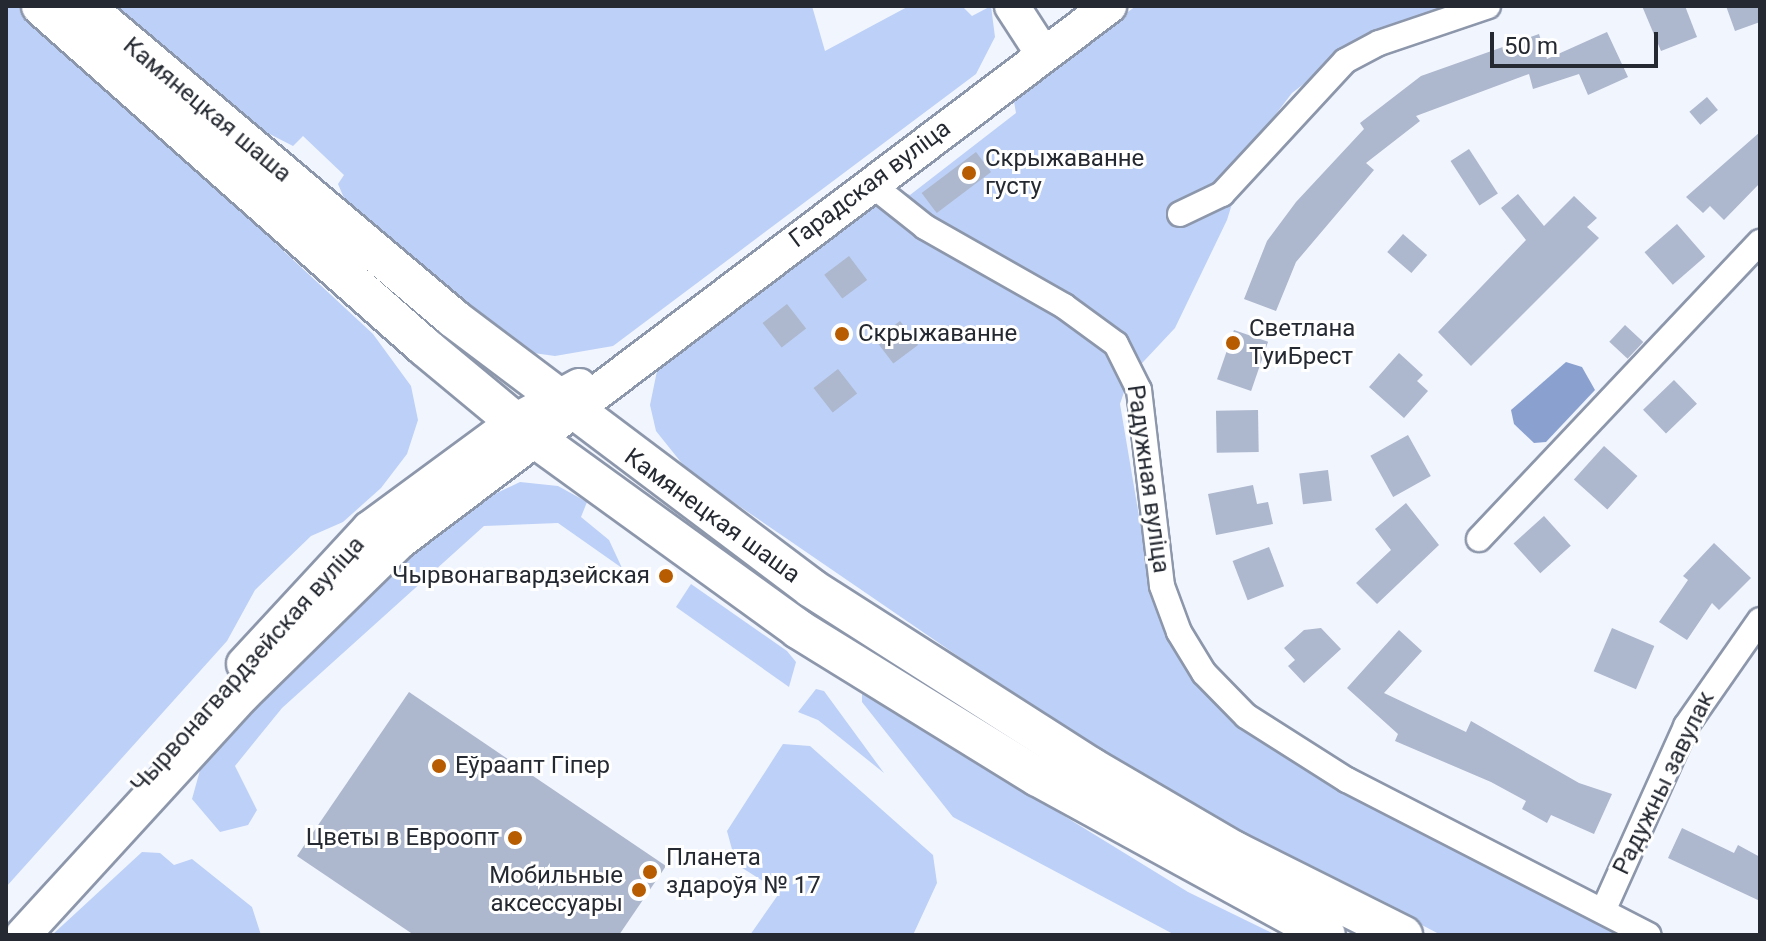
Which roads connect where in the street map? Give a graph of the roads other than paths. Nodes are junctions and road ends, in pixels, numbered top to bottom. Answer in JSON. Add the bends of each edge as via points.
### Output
{"nodes":[{"id":1,"x":41,"y":6,"type":"edge"},
{"id":2,"x":84,"y":6,"type":"edge"},
{"id":3,"x":1012,"y":6,"type":"edge"},
{"id":4,"x":1109,"y":6,"type":"edge"},
{"id":5,"x":1488,"y":6,"type":"edge"},
{"id":6,"x":1043,"y":54,"type":"junction"},
{"id":7,"x":871,"y":184,"type":"junction"},
{"id":8,"x":1180,"y":214,"type":"dead end"},
{"id":9,"x":1760,"y":242,"type":"edge"},
{"id":10,"x":563,"y":406,"type":"junction"},
{"id":11,"x":526,"y":430,"type":"junction"},
{"id":12,"x":1479,"y":539,"type":"dead end"},
{"id":13,"x":1760,"y":620,"type":"edge"},
{"id":14,"x":1603,"y":911,"type":"junction"},
{"id":15,"x":6,"y":932,"type":"edge"},
{"id":16,"x":23,"y":935,"type":"edge"},
{"id":17,"x":1326,"y":935,"type":"edge"},
{"id":18,"x":1403,"y":935,"type":"edge"},
{"id":19,"x":1648,"y":935,"type":"edge"}],
"edges":[{"from":1,"to":11,"type":"main road","name":"Камянецкая шаша"},
{"from":2,"to":10,"type":"main road","name":"Камянецкая шаша"},
{"from":3,"to":6,"type":"main road"},
{"from":4,"to":6,"type":"main road","name":"Гарадская вуліца"},
{"from":5,"to":8,"type":"street","via":[[1379,43],[1345,61],[1222,194]]},
{"from":6,"to":7,"type":"main road","name":"Гарадская вуліца"},
{"from":7,"to":10,"type":"main road","name":"Гарадская вуліца"},
{"from":7,"to":14,"type":"street","name":"Радужная вуліца","via":[[925,227],[1064,306],[1116,344],[1139,390],[1162,586],[1179,632],[1204,673],[1246,716],[1347,780]]},
{"from":9,"to":12,"type":"street"},
{"from":10,"to":11,"type":"main road","name":"Чырвонагвардзейская вуліца"},
{"from":10,"to":18,"type":"main road","name":"Камянецкая шаша","via":[[811,588],[985,701],[1235,851]]},
{"from":11,"to":15,"type":"main road","name":"Чырвонагвардзейская вуліца","via":[[343,552]]},
{"from":11,"to":16,"type":"main road","name":"Чырвонагвардзейская вуліца","via":[[340,596]]},
{"from":11,"to":17,"type":"main road","name":"Камянецкая шаша","via":[[798,629],[939,719]]},
{"from":13,"to":14,"type":"street","name":"Радужны завулак","via":[[1686,726]]},
{"from":14,"to":19,"type":"street","name":"Радужная вуліца"}]}
